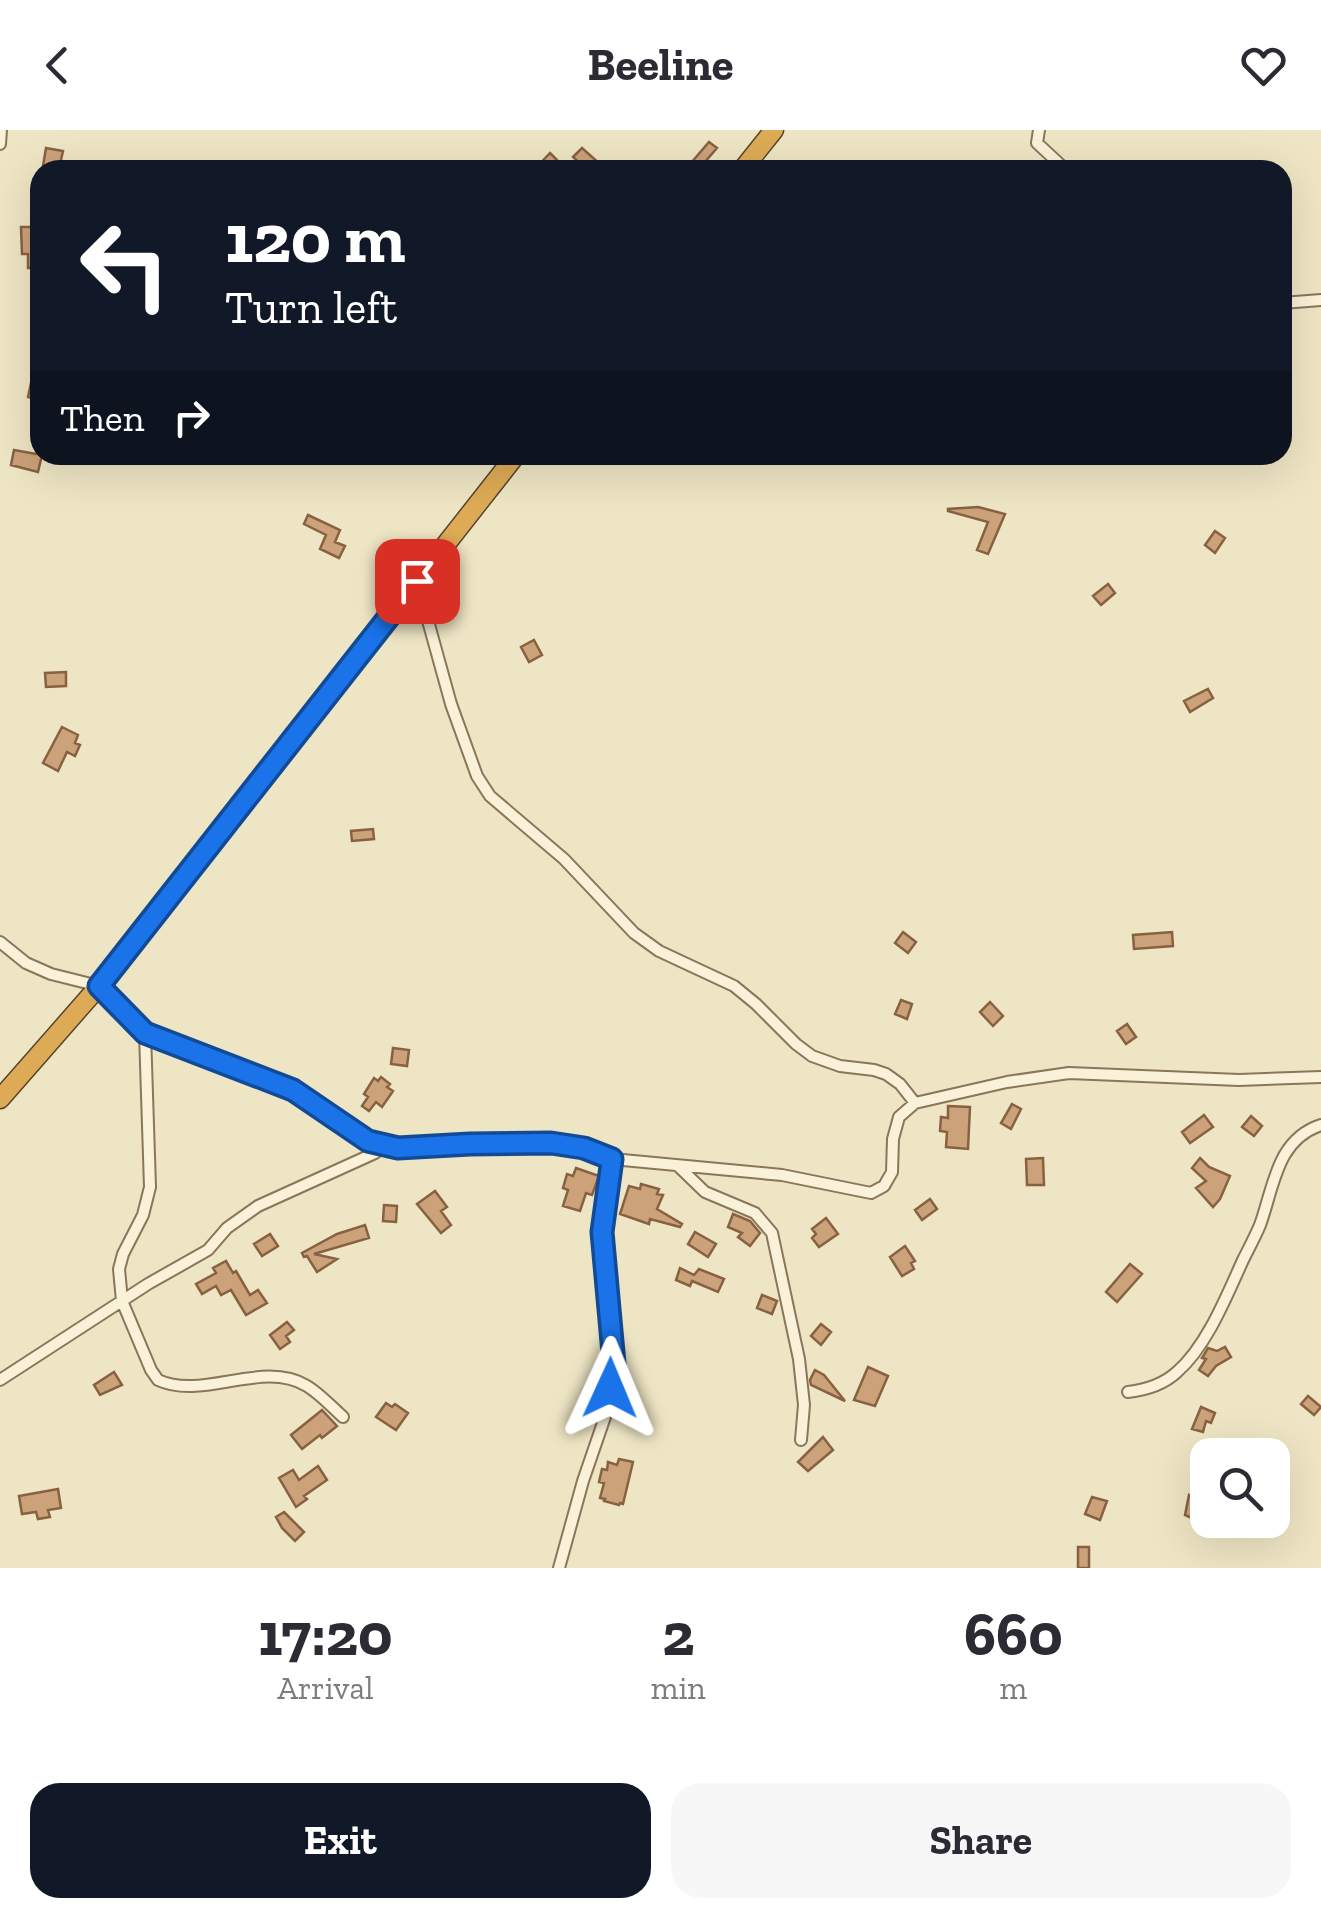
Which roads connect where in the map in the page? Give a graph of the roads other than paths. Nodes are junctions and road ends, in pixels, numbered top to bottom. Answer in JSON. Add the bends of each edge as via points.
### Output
{"nodes":[{"id":1,"x":1,"y":130,"type":"edge"},
{"id":2,"x":774,"y":130,"type":"edge"},
{"id":3,"x":1039,"y":130,"type":"edge"},
{"id":4,"x":0,"y":144,"type":"edge"},
{"id":5,"x":750,"y":160,"type":"edge"},
{"id":6,"x":1055,"y":160,"type":"edge"},
{"id":7,"x":1321,"y":300,"type":"edge"},
{"id":8,"x":1292,"y":303,"type":"edge"},
{"id":9,"x":508,"y":465,"type":"edge"},
{"id":10,"x":417,"y":581,"type":"junction"},
{"id":11,"x":0,"y":942,"type":"edge"},
{"id":12,"x":99,"y":986,"type":"junction"},
{"id":13,"x":145,"y":1033,"type":"junction"},
{"id":14,"x":1321,"y":1077,"type":"edge"},
{"id":15,"x":0,"y":1099,"type":"edge"},
{"id":16,"x":915,"y":1103,"type":"junction"},
{"id":17,"x":1321,"y":1125,"type":"edge"},
{"id":18,"x":384,"y":1146,"type":"junction"},
{"id":19,"x":612,"y":1159,"type":"junction"},
{"id":20,"x":677,"y":1165,"type":"junction"},
{"id":21,"x":122,"y":1302,"type":"junction"},
{"id":22,"x":0,"y":1380,"type":"edge"},
{"id":23,"x":1128,"y":1392,"type":"dead end"},
{"id":24,"x":344,"y":1417,"type":"dead end"},
{"id":25,"x":801,"y":1440,"type":"dead end"},
{"id":26,"x":559,"y":1568,"type":"edge"}],
"edges":[{"from":1,"to":4,"type":"street"},
{"from":2,"to":5,"type":"highway"},
{"from":3,"to":6,"type":"street","via":[[1037,143]]},
{"from":7,"to":8,"type":"street"},
{"from":9,"to":10,"type":"highway"},
{"from":10,"to":12,"type":"highway"},
{"from":10,"to":16,"type":"street","via":[[451,704],[490,796],[659,951],[734,986],[812,1056],[886,1074]]},
{"from":11,"to":12,"type":"street","via":[[26,963]]},
{"from":12,"to":13,"type":"street"},
{"from":12,"to":15,"type":"highway"},
{"from":13,"to":18,"type":"street","via":[[293,1090]]},
{"from":13,"to":21,"type":"street","via":[[150,1187],[119,1270]]},
{"from":14,"to":16,"type":"street","via":[[1069,1073]]},
{"from":16,"to":20,"type":"street","via":[[899,1117],[892,1172],[871,1194]]},
{"from":17,"to":23,"type":"street","via":[[1299,1137],[1276,1168],[1234,1284],[1187,1361],[1154,1386]]},
{"from":18,"to":19,"type":"street","via":[[551,1143]]},
{"from":18,"to":21,"type":"street","via":[[258,1206],[208,1250]]},
{"from":19,"to":20,"type":"street"},
{"from":19,"to":26,"type":"street","via":[[602,1232],[614,1364],[607,1411]]},
{"from":20,"to":25,"type":"street","via":[[705,1192],[755,1214],[772,1233],[800,1359]]},
{"from":21,"to":22,"type":"street"},
{"from":21,"to":24,"type":"street","via":[[158,1380],[182,1386],[270,1376],[293,1380]]}]}
